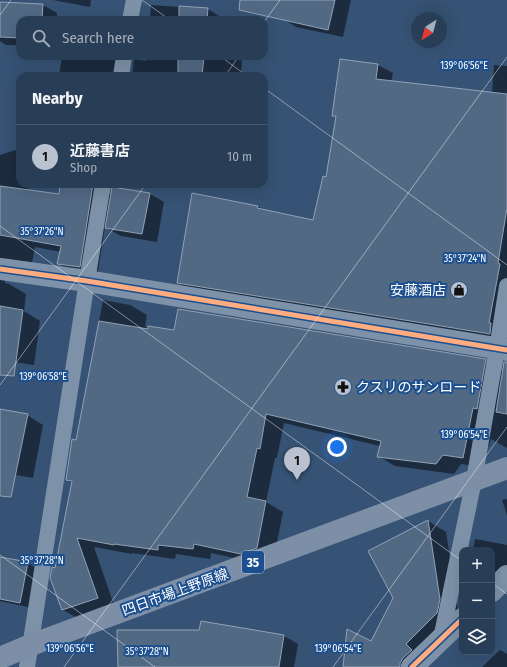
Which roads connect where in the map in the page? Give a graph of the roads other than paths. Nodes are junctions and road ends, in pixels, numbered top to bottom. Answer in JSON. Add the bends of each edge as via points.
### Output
{"nodes":[{"id":1,"x":134,"y":0,"type":"edge"},
{"id":2,"x":131,"y":16,"type":"edge"},
{"id":3,"x":123,"y":60,"type":"edge"},
{"id":4,"x":122,"y":72,"type":"edge"},
{"id":5,"x":102,"y":188,"type":"edge"},
{"id":6,"x":0,"y":269,"type":"edge"},
{"id":7,"x":86,"y":281,"type":"junction"},
{"id":8,"x":507,"y":286,"type":"edge"},
{"id":9,"x":502,"y":350,"type":"edge"},
{"id":10,"x":507,"y":468,"type":"edge"},
{"id":11,"x":474,"y":480,"type":"junction"},
{"id":12,"x":507,"y":576,"type":"edge"},
{"id":13,"x":495,"y":588,"type":"edge"},
{"id":14,"x":459,"y":622,"type":"edge"},
{"id":15,"x":441,"y":639,"type":"junction"},
{"id":16,"x":31,"y":645,"type":"junction"},
{"id":17,"x":0,"y":658,"type":"edge"},
{"id":18,"x":27,"y":667,"type":"edge"},
{"id":19,"x":412,"y":667,"type":"edge"}],
"edges":[{"from":1,"to":2,"type":"lane"},
{"from":3,"to":4,"type":"lane"},
{"from":5,"to":7,"type":"lane"},
{"from":6,"to":7,"type":"street"},
{"from":7,"to":9,"type":"street"},
{"from":7,"to":16,"type":"lane"},
{"from":8,"to":9,"type":"lane"},
{"from":9,"to":11,"type":"lane"},
{"from":10,"to":11,"type":"main road","name":"四日市場上野原線","number":"35"},
{"from":11,"to":15,"type":"lane"},
{"from":11,"to":16,"type":"main road","name":"四日市場上野原線","number":"35"},
{"from":12,"to":13,"type":"street"},
{"from":14,"to":15,"type":"street"},
{"from":15,"to":19,"type":"street"},
{"from":16,"to":17,"type":"main road","name":"四日市場上野原線","number":"35"},
{"from":16,"to":18,"type":"lane"}]}
